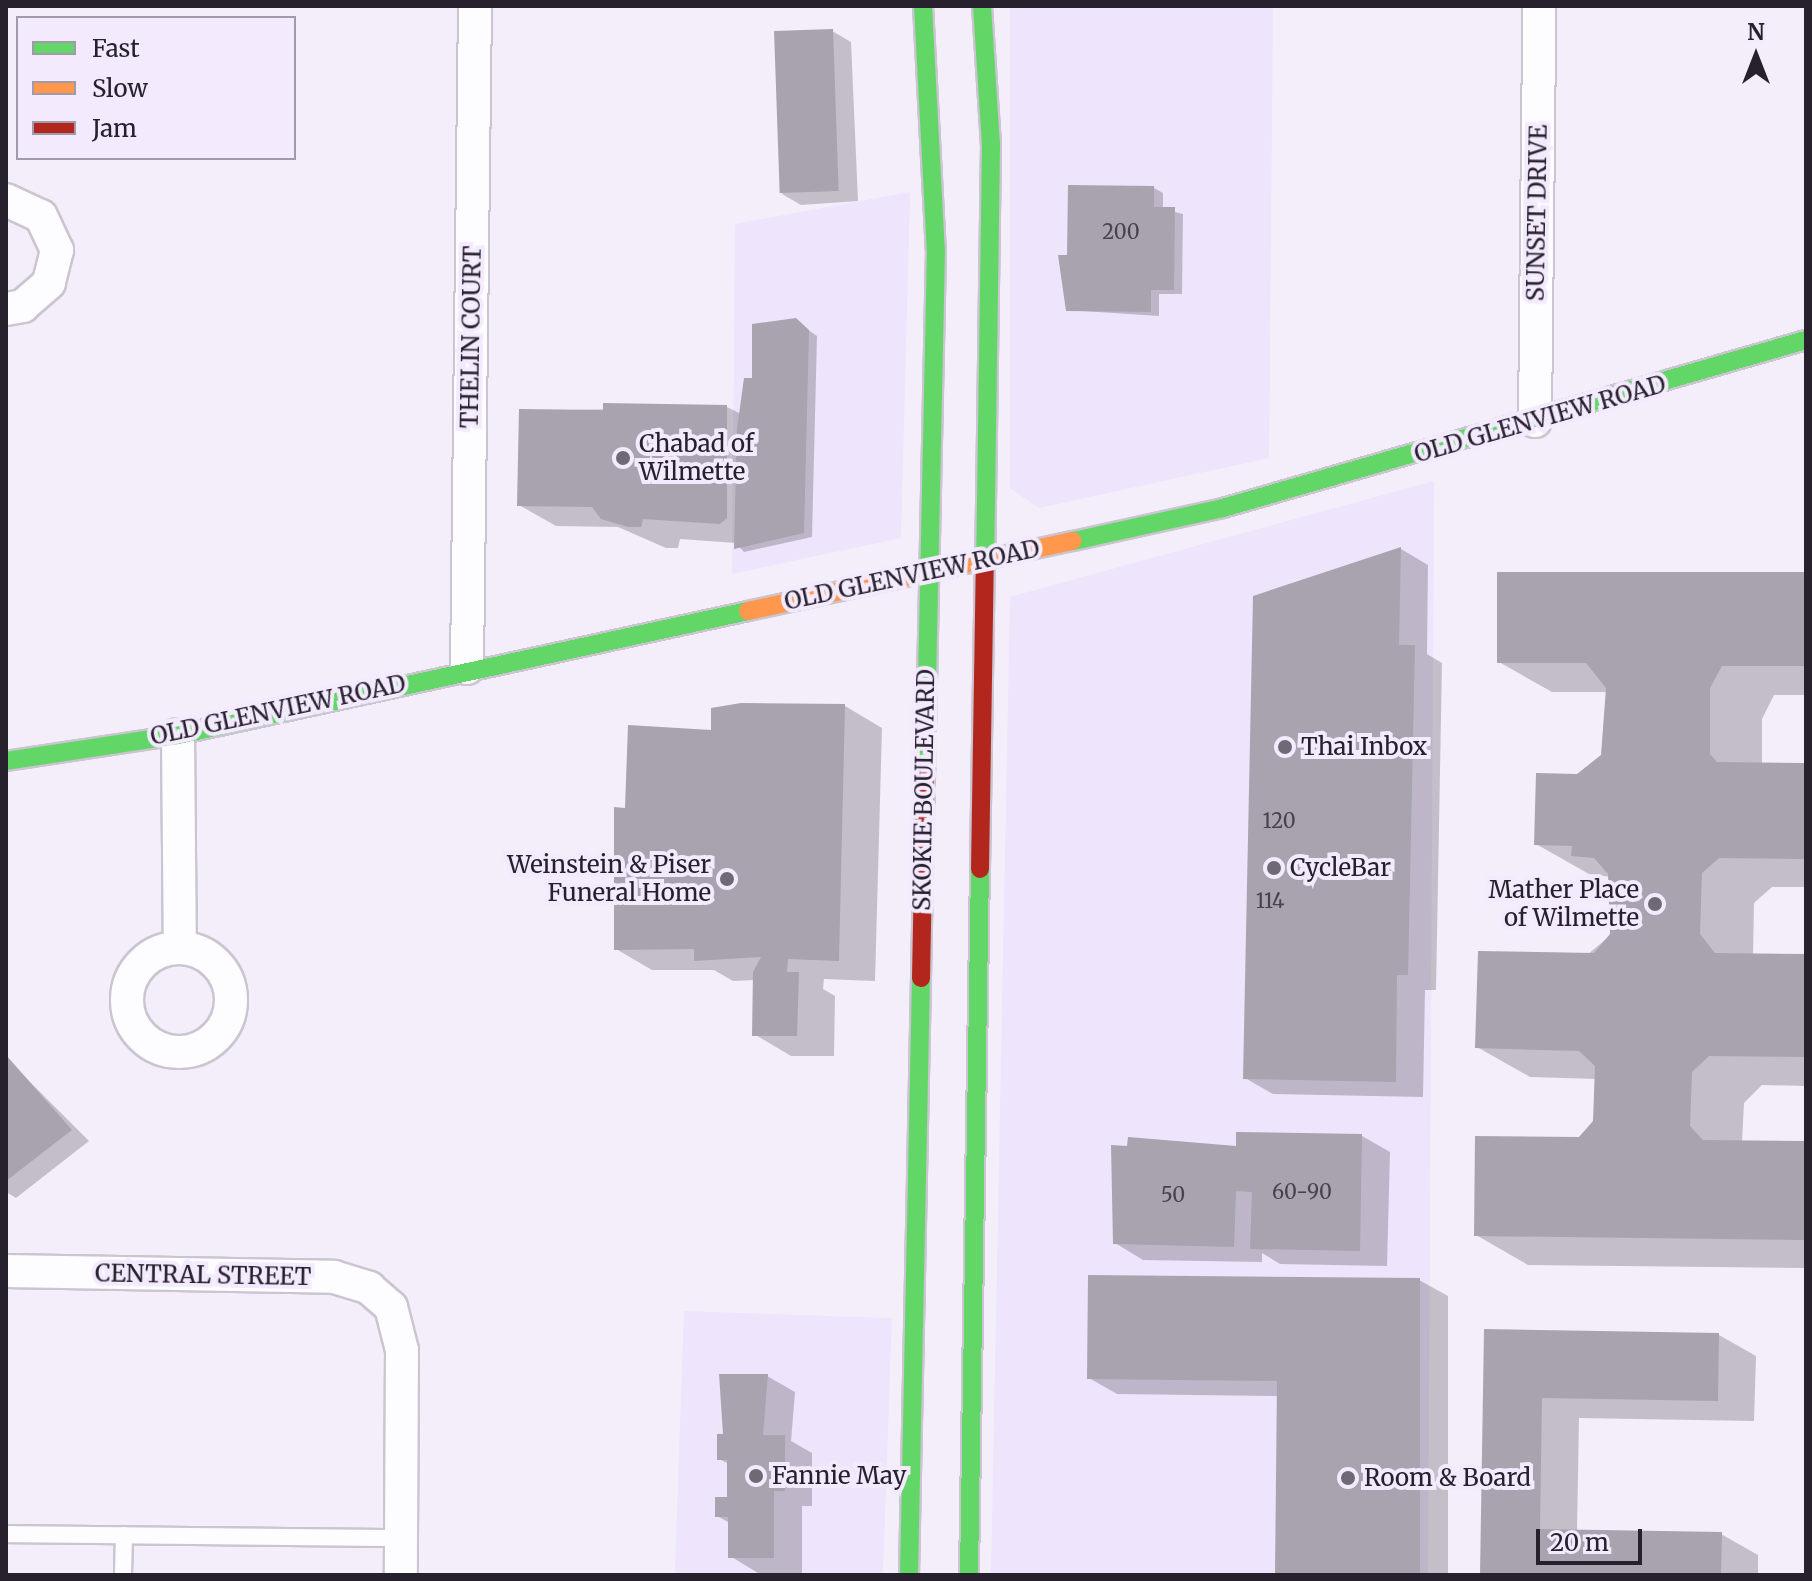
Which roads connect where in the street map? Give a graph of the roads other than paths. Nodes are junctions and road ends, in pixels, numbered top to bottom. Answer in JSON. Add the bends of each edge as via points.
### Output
{"nodes":[{"id":1,"x":475,"y":6,"type":"edge"},
{"id":2,"x":923,"y":6,"type":"edge"},
{"id":3,"x":982,"y":6,"type":"edge"},
{"id":4,"x":1539,"y":6,"type":"edge"},
{"id":5,"x":6,"y":200,"type":"edge"},
{"id":6,"x":6,"y":309,"type":"edge"},
{"id":7,"x":1806,"y":340,"type":"edge"},
{"id":8,"x":1535,"y":421,"type":"junction"},
{"id":9,"x":982,"y":561,"type":"junction"},
{"id":10,"x":929,"y":572,"type":"junction"},
{"id":11,"x":467,"y":668,"type":"junction"},
{"id":12,"x":178,"y":735,"type":"junction"},
{"id":13,"x":6,"y":761,"type":"edge"},
{"id":14,"x":180,"y":947,"type":"dead end"},
{"id":15,"x":6,"y":1271,"type":"edge"},
{"id":16,"x":6,"y":1534,"type":"edge"},
{"id":17,"x":124,"y":1535,"type":"junction"},
{"id":18,"x":401,"y":1538,"type":"junction"},
{"id":19,"x":123,"y":1575,"type":"edge"},
{"id":20,"x":401,"y":1575,"type":"edge"},
{"id":21,"x":909,"y":1575,"type":"edge"},
{"id":22,"x":969,"y":1575,"type":"edge"}],
"edges":[{"from":1,"to":11,"type":"street","name":"THELIN COURT"},
{"from":2,"to":10,"type":"main road","name":"SKOKIE BOULEVARD","via":[[935,190]]},
{"from":3,"to":9,"type":"main road","via":[[991,145]]},
{"from":4,"to":8,"type":"street","name":"SUNSET DRIVE"},
{"from":5,"to":6,"type":"street","via":[[41,216],[57,250],[49,283],[23,306]]},
{"from":7,"to":8,"type":"main road","name":"OLD GLENVIEW ROAD"},
{"from":8,"to":9,"type":"main road","name":"OLD GLENVIEW ROAD","via":[[1223,508]]},
{"from":9,"to":10,"type":"main road","name":"OLD GLENVIEW ROAD"},
{"from":9,"to":22,"type":"main road"},
{"from":10,"to":11,"type":"main road","name":"OLD GLENVIEW ROAD"},
{"from":10,"to":21,"type":"main road","name":"SKOKIE BOULEVARD"},
{"from":11,"to":12,"type":"main road","name":"OLD GLENVIEW ROAD"},
{"from":12,"to":13,"type":"main road","name":"OLD GLENVIEW ROAD"},
{"from":12,"to":14,"type":"street"},
{"from":15,"to":18,"type":"street","name":"CENTRAL STREET","via":[[334,1277],[369,1288],[391,1307],[402,1350]]},
{"from":16,"to":17,"type":"lane"},
{"from":17,"to":18,"type":"lane"},
{"from":17,"to":19,"type":"lane"},
{"from":18,"to":20,"type":"street"}]}
